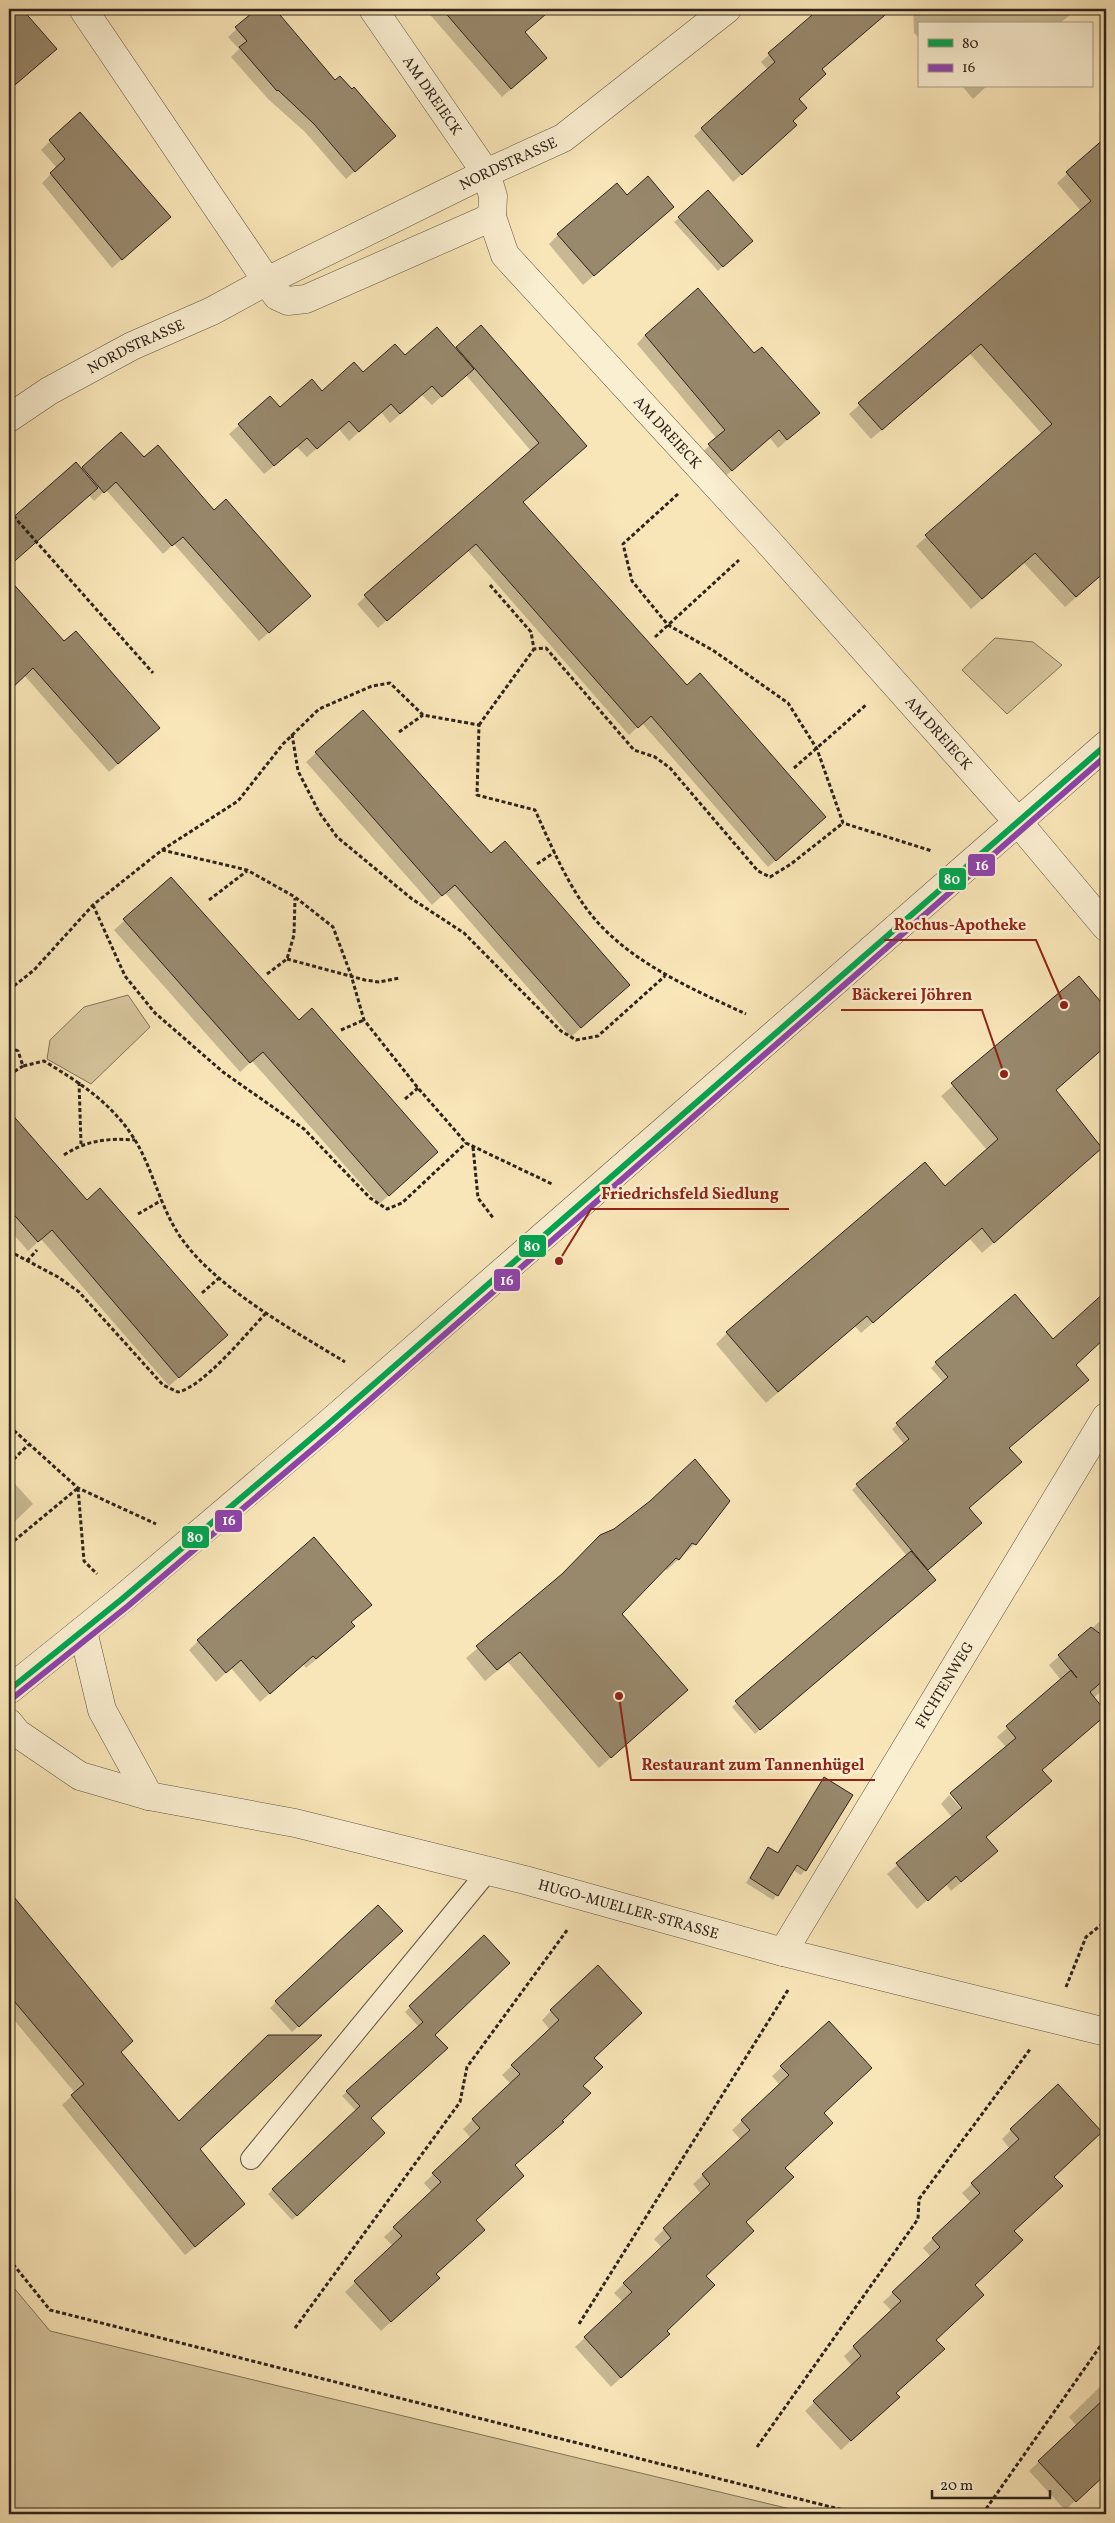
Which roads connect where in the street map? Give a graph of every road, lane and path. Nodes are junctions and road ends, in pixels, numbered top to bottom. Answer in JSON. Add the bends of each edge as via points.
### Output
{"nodes":[{"id":1,"x":83,"y":9,"type":"edge"},
{"id":2,"x":374,"y":9,"type":"edge"},
{"id":3,"x":728,"y":9,"type":"edge"},
{"id":4,"x":486,"y":173,"type":"junction"},
{"id":5,"x":492,"y":217,"type":"junction"},
{"id":6,"x":267,"y":281,"type":"junction"},
{"id":7,"x":9,"y":418,"type":"edge"},
{"id":8,"x":704,"y":471,"type":"junction"},
{"id":9,"x":9,"y":511,"type":"edge"},
{"id":10,"x":764,"y":537,"type":"junction"},
{"id":11,"x":490,"y":585,"type":"dead end"},
{"id":12,"x":668,"y":626,"type":"junction"},
{"id":13,"x":655,"y":637,"type":"dead end"},
{"id":14,"x":534,"y":649,"type":"junction"},
{"id":15,"x":153,"y":673,"type":"dead end"},
{"id":16,"x":893,"y":682,"type":"junction"},
{"id":17,"x":422,"y":715,"type":"junction"},
{"id":18,"x":479,"y":726,"type":"junction"},
{"id":19,"x":398,"y":732,"type":"dead end"},
{"id":20,"x":292,"y":734,"type":"junction"},
{"id":21,"x":1106,"y":745,"type":"edge"},
{"id":22,"x":817,"y":748,"type":"junction"},
{"id":23,"x":794,"y":768,"type":"dead end"},
{"id":24,"x":1018,"y":822,"type":"junction"},
{"id":25,"x":842,"y":823,"type":"junction"},
{"id":26,"x":162,"y":850,"type":"junction"},
{"id":27,"x":555,"y":852,"type":"junction"},
{"id":28,"x":537,"y":864,"type":"dead end"},
{"id":29,"x":970,"y":864,"type":"junction"},
{"id":30,"x":247,"y":870,"type":"junction"},
{"id":31,"x":295,"y":897,"type":"junction"},
{"id":32,"x":209,"y":900,"type":"dead end"},
{"id":33,"x":93,"y":906,"type":"junction"},
{"id":34,"x":1106,"y":927,"type":"edge"},
{"id":35,"x":287,"y":959,"type":"junction"},
{"id":36,"x":267,"y":974,"type":"dead end"},
{"id":37,"x":351,"y":975,"type":"junction"},
{"id":38,"x":665,"y":976,"type":"junction"},
{"id":39,"x":399,"y":978,"type":"dead end"},
{"id":40,"x":9,"y":990,"type":"edge"},
{"id":41,"x":364,"y":1020,"type":"junction"},
{"id":42,"x":341,"y":1030,"type":"dead end"},
{"id":43,"x":779,"y":1030,"type":"junction"},
{"id":44,"x":9,"y":1047,"type":"edge"},
{"id":45,"x":23,"y":1066,"type":"junction"},
{"id":46,"x":9,"y":1075,"type":"edge"},
{"id":47,"x":79,"y":1082,"type":"junction"},
{"id":48,"x":418,"y":1088,"type":"junction"},
{"id":49,"x":405,"y":1099,"type":"dead end"},
{"id":50,"x":135,"y":1140,"type":"junction"},
{"id":51,"x":466,"y":1143,"type":"junction"},
{"id":52,"x":81,"y":1144,"type":"junction"},
{"id":53,"x":473,"y":1147,"type":"junction"},
{"id":54,"x":64,"y":1155,"type":"dead end"},
{"id":55,"x":162,"y":1200,"type":"junction"},
{"id":56,"x":585,"y":1200,"type":"junction"},
{"id":57,"x":138,"y":1214,"type":"dead end"},
{"id":58,"x":494,"y":1219,"type":"dead end"},
{"id":59,"x":37,"y":1250,"type":"dead end"},
{"id":60,"x":9,"y":1251,"type":"edge"},
{"id":61,"x":27,"y":1261,"type":"junction"},
{"id":62,"x":219,"y":1278,"type":"junction"},
{"id":63,"x":202,"y":1293,"type":"dead end"},
{"id":64,"x":266,"y":1313,"type":"junction"},
{"id":65,"x":377,"y":1381,"type":"junction"},
{"id":66,"x":1106,"y":1417,"type":"edge"},
{"id":67,"x":9,"y":1426,"type":"edge"},
{"id":68,"x":28,"y":1445,"type":"junction"},
{"id":69,"x":9,"y":1464,"type":"edge"},
{"id":70,"x":78,"y":1488,"type":"junction"},
{"id":71,"x":191,"y":1539,"type":"junction"},
{"id":72,"x":9,"y":1545,"type":"edge"},
{"id":73,"x":122,"y":1599,"type":"junction"},
{"id":74,"x":83,"y":1631,"type":"junction"},
{"id":75,"x":9,"y":1690,"type":"edge"},
{"id":76,"x":9,"y":1723,"type":"edge"},
{"id":77,"x":149,"y":1796,"type":"junction"},
{"id":78,"x":488,"y":1871,"type":"junction"},
{"id":79,"x":590,"y":1898,"type":"junction"},
{"id":80,"x":1106,"y":1921,"type":"edge"},
{"id":81,"x":796,"y":1955,"type":"junction"},
{"id":82,"x":1054,"y":2018,"type":"junction"},
{"id":83,"x":1106,"y":2032,"type":"edge"},
{"id":84,"x":251,"y":2159,"type":"dead end"},
{"id":85,"x":9,"y":2259,"type":"edge"},
{"id":86,"x":579,"y":2324,"type":"dead end"},
{"id":87,"x":295,"y":2328,"type":"dead end"},
{"id":88,"x":1106,"y":2338,"type":"edge"},
{"id":89,"x":757,"y":2447,"type":"dead end"},
{"id":90,"x":986,"y":2509,"type":"dead end"},
{"id":91,"x":859,"y":2514,"type":"edge"}],
"edges":[{"from":1,"to":6,"type":"street"},
{"from":2,"to":4,"type":"street","name":"AM DREIECK"},
{"from":3,"to":4,"type":"street","name":"NORDSTRASSE","via":[[563,138]]},
{"from":4,"to":5,"type":"street","name":"AM DREIECK","via":[[493,196]]},
{"from":4,"to":6,"type":"street","name":"NORDSTRASSE"},
{"from":5,"to":6,"type":"street","via":[[306,299],[288,301],[277,296]]},
{"from":5,"to":8,"type":"street","name":"AM DREIECK","via":[[505,255]]},
{"from":6,"to":7,"type":"street","name":"NORDSTRASSE","via":[[212,312],[132,346],[49,391]]},
{"from":8,"to":10,"type":"street","name":"AM DREIECK"},
{"from":8,"to":12,"type":"path","via":[[622,544],[632,581]]},
{"from":9,"to":15,"type":"path"},
{"from":10,"to":12,"type":"path"},
{"from":10,"to":16,"type":"street","name":"AM DREIECK"},
{"from":11,"to":14,"type":"path","via":[[531,632]]},
{"from":12,"to":13,"type":"path"},
{"from":12,"to":22,"type":"path","via":[[714,651],[788,703]]},
{"from":14,"to":18,"type":"path"},
{"from":14,"to":25,"type":"path","via":[[546,648],[634,750],[655,757],[670,768],[758,870],[770,877]]},
{"from":16,"to":22,"type":"path"},
{"from":16,"to":24,"type":"street","name":"AM DREIECK"},
{"from":17,"to":18,"type":"path"},
{"from":17,"to":19,"type":"path"},
{"from":17,"to":20,"type":"path","via":[[390,684],[372,686],[319,709]]},
{"from":18,"to":27,"type":"path","via":[[477,795],[535,810]]},
{"from":20,"to":26,"type":"path","via":[[238,801]]},
{"from":20,"to":38,"type":"path","via":[[298,771],[337,838],[412,899],[464,933],[561,1031],[576,1040],[598,1036]]},
{"from":21,"to":24,"type":"street"},
{"from":22,"to":23,"type":"path"},
{"from":22,"to":25,"type":"path"},
{"from":24,"to":29,"type":"street"},
{"from":24,"to":34,"type":"street","name":"AM DREIECK"},
{"from":25,"to":29,"type":"path"},
{"from":26,"to":30,"type":"path"},
{"from":26,"to":33,"type":"path"},
{"from":27,"to":28,"type":"path"},
{"from":27,"to":38,"type":"path","via":[[586,908],[606,931]]},
{"from":29,"to":43,"type":"street"},
{"from":30,"to":31,"type":"path"},
{"from":30,"to":32,"type":"path"},
{"from":31,"to":35,"type":"path","via":[[294,935]]},
{"from":31,"to":37,"type":"path","via":[[333,927]]},
{"from":33,"to":40,"type":"path","via":[[34,970]]},
{"from":33,"to":51,"type":"path","via":[[125,976],[155,1013],[223,1072],[304,1130],[370,1198],[387,1209],[402,1203]]},
{"from":35,"to":36,"type":"path"},
{"from":35,"to":37,"type":"path"},
{"from":37,"to":39,"type":"path","via":[[379,982]]},
{"from":37,"to":41,"type":"path"},
{"from":38,"to":43,"type":"path"},
{"from":41,"to":42,"type":"path"},
{"from":41,"to":48,"type":"path"},
{"from":43,"to":56,"type":"street"},
{"from":44,"to":45,"type":"path","via":[[18,1051]]},
{"from":45,"to":46,"type":"path"},
{"from":45,"to":47,"type":"path","via":[[44,1061]]},
{"from":47,"to":50,"type":"path","via":[[113,1111]]},
{"from":47,"to":52,"type":"path"},
{"from":48,"to":49,"type":"path"},
{"from":48,"to":51,"type":"path"},
{"from":50,"to":52,"type":"path","via":[[112,1138]]},
{"from":50,"to":55,"type":"path"},
{"from":51,"to":53,"type":"path"},
{"from":52,"to":54,"type":"path"},
{"from":53,"to":56,"type":"path"},
{"from":53,"to":58,"type":"path","via":[[478,1198]]},
{"from":55,"to":57,"type":"path"},
{"from":55,"to":62,"type":"path","via":[[176,1230]]},
{"from":56,"to":65,"type":"street"},
{"from":59,"to":61,"type":"path"},
{"from":60,"to":61,"type":"path"},
{"from":61,"to":64,"type":"path","via":[[79,1292],[163,1386],[178,1392],[193,1386]]},
{"from":62,"to":63,"type":"path"},
{"from":62,"to":64,"type":"path"},
{"from":64,"to":65,"type":"path"},
{"from":65,"to":71,"type":"street"},
{"from":66,"to":81,"type":"street","name":"FICHTENWEG"},
{"from":67,"to":68,"type":"path"},
{"from":68,"to":69,"type":"path"},
{"from":68,"to":70,"type":"path"},
{"from":70,"to":71,"type":"path"},
{"from":70,"to":72,"type":"path"},
{"from":70,"to":73,"type":"path","via":[[84,1561]]},
{"from":71,"to":73,"type":"street"},
{"from":73,"to":74,"type":"street"},
{"from":74,"to":75,"type":"street"},
{"from":74,"to":77,"type":"street","via":[[102,1710]]},
{"from":76,"to":77,"type":"street","name":"HUGO-MUELLER-STRASSE","via":[[17,1734],[80,1776]]},
{"from":77,"to":78,"type":"street","name":"HUGO-MUELLER-STRASSE","via":[[295,1822]]},
{"from":78,"to":79,"type":"street","name":"HUGO-MUELLER-STRASSE"},
{"from":78,"to":84,"type":"lane"},
{"from":79,"to":81,"type":"street","name":"HUGO-MUELLER-STRASSE"},
{"from":79,"to":87,"type":"path","via":[[467,2067],[460,2102]]},
{"from":80,"to":82,"type":"path","via":[[1086,1937]]},
{"from":81,"to":82,"type":"street","name":"HUGO-MUELLER-STRASSE"},
{"from":81,"to":86,"type":"path"},
{"from":82,"to":83,"type":"street","name":"HUGO-MUELLER-STRASSE"},
{"from":82,"to":89,"type":"path","via":[[920,2199],[918,2219]]},
{"from":85,"to":91,"type":"path","via":[[50,2310]]},
{"from":88,"to":90,"type":"path"}]}
